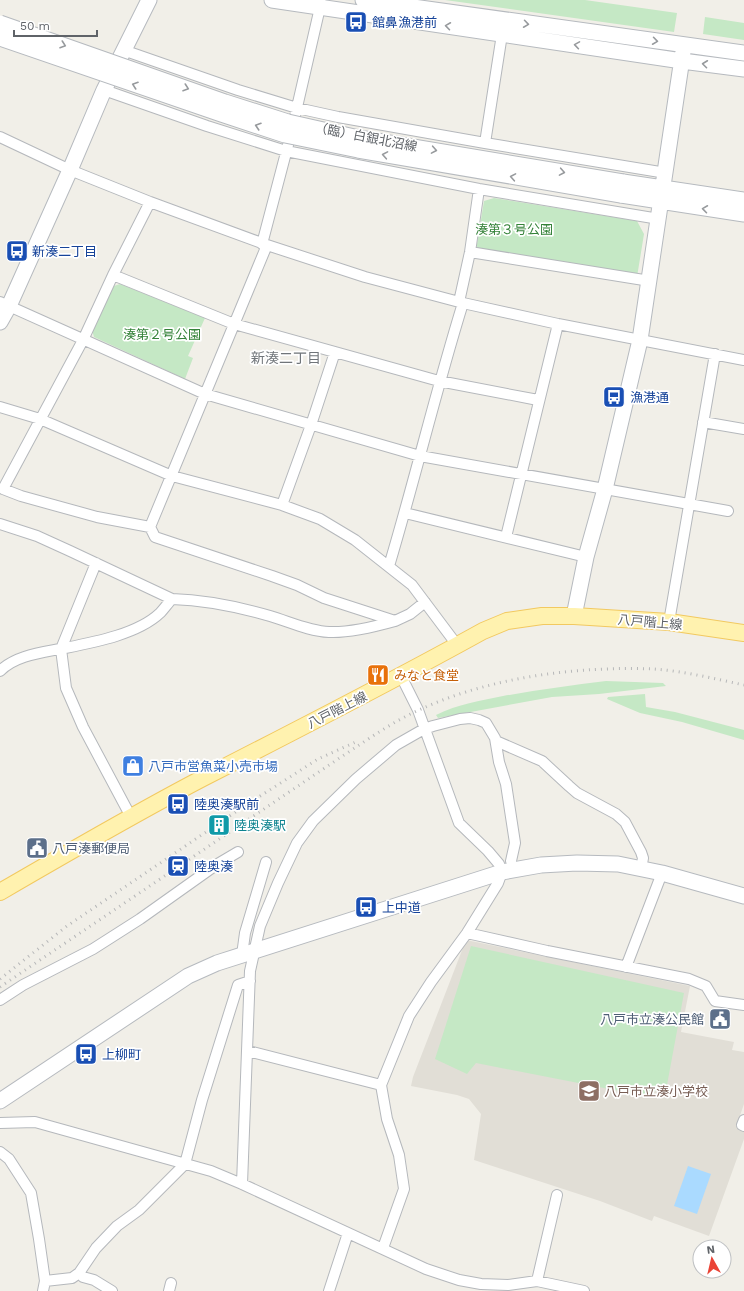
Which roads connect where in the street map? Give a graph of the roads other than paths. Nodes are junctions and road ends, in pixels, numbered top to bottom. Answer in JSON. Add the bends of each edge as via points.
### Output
{"nodes":[{"id":1,"x":149,"y":0,"type":"edge"},
{"id":2,"x":272,"y":0,"type":"edge"},
{"id":3,"x":362,"y":0,"type":"edge"},
{"id":4,"x":321,"y":3,"type":"edge"},
{"id":5,"x":0,"y":23,"type":"edge"},
{"id":6,"x":503,"y":27,"type":"junction"},
{"id":7,"x":0,"y":38,"type":"edge"},
{"id":8,"x":684,"y":45,"type":"junction"},
{"id":9,"x":123,"y":50,"type":"junction"},
{"id":10,"x":744,"y":53,"type":"edge"},
{"id":11,"x":682,"y":61,"type":"junction"},
{"id":12,"x":744,"y":69,"type":"edge"},
{"id":13,"x":104,"y":90,"type":"junction"},
{"id":14,"x":297,"y":108,"type":"junction"},
{"id":15,"x":0,"y":137,"type":"edge"},
{"id":16,"x":485,"y":143,"type":"junction"},
{"id":17,"x":286,"y":151,"type":"junction"},
{"id":18,"x":70,"y":170,"type":"junction"},
{"id":19,"x":666,"y":173,"type":"junction"},
{"id":20,"x":479,"y":189,"type":"junction"},
{"id":21,"x":622,"y":189,"type":"junction"},
{"id":22,"x":663,"y":196,"type":"junction"},
{"id":23,"x":744,"y":200,"type":"edge"},
{"id":24,"x":150,"y":202,"type":"junction"},
{"id":25,"x":744,"y":214,"type":"edge"},
{"id":26,"x":659,"y":219,"type":"junction"},
{"id":27,"x":265,"y":245,"type":"junction"},
{"id":28,"x":470,"y":252,"type":"junction"},
{"id":29,"x":113,"y":275,"type":"junction"},
{"id":30,"x":650,"y":281,"type":"junction"},
{"id":31,"x":461,"y":302,"type":"junction"},
{"id":32,"x":4,"y":304,"type":"edge"},
{"id":33,"x":0,"y":322,"type":"edge"},
{"id":34,"x":234,"y":324,"type":"junction"},
{"id":35,"x":558,"y":324,"type":"junction"},
{"id":36,"x":83,"y":340,"type":"junction"},
{"id":37,"x":640,"y":340,"type":"junction"},
{"id":38,"x":335,"y":352,"type":"junction"},
{"id":39,"x":715,"y":354,"type":"junction"},
{"id":40,"x":744,"y":360,"type":"edge"},
{"id":41,"x":439,"y":381,"type":"junction"},
{"id":42,"x":205,"y":394,"type":"junction"},
{"id":43,"x":538,"y":400,"type":"junction"},
{"id":44,"x":0,"y":407,"type":"edge"},
{"id":45,"x":40,"y":419,"type":"junction"},
{"id":46,"x":703,"y":422,"type":"junction"},
{"id":47,"x":311,"y":425,"type":"junction"},
{"id":48,"x":744,"y":429,"type":"edge"},
{"id":49,"x":420,"y":456,"type":"junction"},
{"id":50,"x":522,"y":475,"type":"junction"},
{"id":51,"x":172,"y":476,"type":"junction"},
{"id":52,"x":605,"y":489,"type":"junction"},
{"id":53,"x":690,"y":504,"type":"junction"},
{"id":54,"x":282,"y":505,"type":"junction"},
{"id":55,"x":728,"y":511,"type":"dead end"},
{"id":56,"x":405,"y":513,"type":"junction"},
{"id":57,"x":0,"y":524,"type":"edge"},
{"id":58,"x":150,"y":527,"type":"junction"},
{"id":59,"x":506,"y":537,"type":"junction"},
{"id":60,"x":586,"y":557,"type":"junction"},
{"id":61,"x":96,"y":563,"type":"junction"},
{"id":62,"x":389,"y":566,"type":"junction"},
{"id":63,"x":172,"y":599,"type":"junction"},
{"id":64,"x":424,"y":602,"type":"junction"},
{"id":65,"x":574,"y":616,"type":"junction"},
{"id":66,"x":395,"y":621,"type":"junction"},
{"id":67,"x":669,"y":622,"type":"junction"},
{"id":68,"x":744,"y":633,"type":"edge"},
{"id":69,"x":457,"y":645,"type":"junction"},
{"id":70,"x":61,"y":648,"type":"junction"},
{"id":71,"x":0,"y":671,"type":"edge"},
{"id":72,"x":401,"y":676,"type":"junction"},
{"id":73,"x":424,"y":729,"type":"junction"},
{"id":74,"x":496,"y":741,"type":"junction"},
{"id":75,"x":131,"y":817,"type":"junction"},
{"id":76,"x":238,"y":852,"type":"dead end"},
{"id":77,"x":266,"y":862,"type":"dead end"},
{"id":78,"x":506,"y":866,"type":"junction"},
{"id":79,"x":641,"y":869,"type":"junction"},
{"id":80,"x":662,"y":873,"type":"junction"},
{"id":81,"x":0,"y":892,"type":"edge"},
{"id":82,"x":744,"y":896,"type":"edge"},
{"id":83,"x":466,"y":933,"type":"junction"},
{"id":84,"x":248,"y":953,"type":"junction"},
{"id":85,"x":626,"y":967,"type":"junction"},
{"id":86,"x":250,"y":981,"type":"junction"},
{"id":87,"x":0,"y":1000,"type":"edge"},
{"id":88,"x":744,"y":1005,"type":"edge"},
{"id":89,"x":248,"y":1051,"type":"junction"},
{"id":90,"x":381,"y":1085,"type":"junction"},
{"id":91,"x":0,"y":1101,"type":"edge"},
{"id":92,"x":744,"y":1120,"type":"edge"},
{"id":93,"x":0,"y":1123,"type":"edge"},
{"id":94,"x":744,"y":1126,"type":"edge"},
{"id":95,"x":0,"y":1152,"type":"edge"},
{"id":96,"x":185,"y":1164,"type":"junction"},
{"id":97,"x":242,"y":1184,"type":"junction"},
{"id":98,"x":556,"y":1195,"type":"dead end"},
{"id":99,"x":348,"y":1233,"type":"junction"},
{"id":100,"x":383,"y":1248,"type":"junction"},
{"id":101,"x":79,"y":1273,"type":"junction"},
{"id":102,"x":537,"y":1281,"type":"junction"},
{"id":103,"x":44,"y":1286,"type":"edge"},
{"id":104,"x":573,"y":1290,"type":"edge"},
{"id":105,"x":112,"y":1291,"type":"edge"},
{"id":106,"x":329,"y":1291,"type":"edge"},
{"id":107,"x":584,"y":1291,"type":"edge"}],
"edges":[{"from":1,"to":9,"type":"street"},
{"from":2,"to":4,"type":"street"},
{"from":3,"to":6,"type":"street"},
{"from":6,"to":4,"type":"street","one_way":true},
{"from":4,"to":14,"type":"street"},
{"from":5,"to":21,"type":"street","name":"（臨）白銀北沼線","one_way":true,"bridge":true,"via":[[288,122]]},
{"from":6,"to":8,"type":"street","one_way":true},
{"from":11,"to":6,"type":"street","one_way":true},
{"from":6,"to":16,"type":"street"},
{"from":21,"to":7,"type":"street","name":"（臨）白銀北沼線","one_way":true,"bridge":true,"via":[[358,150],[285,135]]},
{"from":8,"to":10,"type":"street"},
{"from":8,"to":11,"type":"street"},
{"from":9,"to":13,"type":"street"},
{"from":9,"to":14,"type":"street"},
{"from":12,"to":11,"type":"street","one_way":true},
{"from":11,"to":19,"type":"street"},
{"from":13,"to":17,"type":"street"},
{"from":13,"to":18,"type":"street"},
{"from":14,"to":16,"type":"street"},
{"from":14,"to":17,"type":"street"},
{"from":15,"to":18,"type":"street"},
{"from":16,"to":19,"type":"street"},
{"from":17,"to":20,"type":"street"},
{"from":17,"to":27,"type":"street"},
{"from":18,"to":24,"type":"street"},
{"from":18,"to":32,"type":"street"},
{"from":19,"to":22,"type":"street"},
{"from":20,"to":26,"type":"street"},
{"from":20,"to":28,"type":"street"},
{"from":21,"to":22,"type":"street","name":"（臨）白銀北沼線"},
{"from":22,"to":23,"type":"street","name":"（臨）白銀北沼線"},
{"from":25,"to":22,"type":"street","name":"（臨）白銀北沼線","one_way":true},
{"from":22,"to":26,"type":"street"},
{"from":24,"to":27,"type":"street"},
{"from":24,"to":29,"type":"street"},
{"from":26,"to":30,"type":"street"},
{"from":27,"to":31,"type":"street","via":[[365,277]]},
{"from":27,"to":34,"type":"street"},
{"from":28,"to":30,"type":"street"},
{"from":28,"to":31,"type":"street"},
{"from":29,"to":34,"type":"street"},
{"from":29,"to":36,"type":"street"},
{"from":30,"to":37,"type":"street"},
{"from":31,"to":35,"type":"street"},
{"from":31,"to":41,"type":"street"},
{"from":32,"to":33,"type":"street"},
{"from":32,"to":36,"type":"street"},
{"from":34,"to":38,"type":"street"},
{"from":34,"to":42,"type":"street"},
{"from":35,"to":37,"type":"street"},
{"from":35,"to":43,"type":"street"},
{"from":36,"to":42,"type":"street"},
{"from":36,"to":45,"type":"street"},
{"from":37,"to":39,"type":"street"},
{"from":37,"to":52,"type":"street"},
{"from":38,"to":41,"type":"street"},
{"from":38,"to":47,"type":"street"},
{"from":39,"to":40,"type":"street"},
{"from":39,"to":46,"type":"street"},
{"from":41,"to":43,"type":"street"},
{"from":41,"to":49,"type":"street"},
{"from":42,"to":47,"type":"street"},
{"from":42,"to":51,"type":"street"},
{"from":43,"to":50,"type":"street"},
{"from":44,"to":45,"type":"street"},
{"from":45,"to":51,"type":"street"},
{"from":45,"to":58,"type":"street","via":[[3,489],[97,517]]},
{"from":46,"to":48,"type":"street"},
{"from":46,"to":53,"type":"street"},
{"from":47,"to":49,"type":"street"},
{"from":47,"to":54,"type":"street"},
{"from":49,"to":50,"type":"street"},
{"from":49,"to":56,"type":"street"},
{"from":50,"to":52,"type":"street"},
{"from":50,"to":59,"type":"street"},
{"from":51,"to":54,"type":"street"},
{"from":51,"to":58,"type":"street"},
{"from":52,"to":53,"type":"street"},
{"from":52,"to":60,"type":"street"},
{"from":53,"to":55,"type":"street"},
{"from":53,"to":67,"type":"street"},
{"from":54,"to":62,"type":"street","via":[[320,519],[355,540]]},
{"from":56,"to":59,"type":"street"},
{"from":56,"to":62,"type":"street"},
{"from":57,"to":61,"type":"street","via":[[37,536]]},
{"from":58,"to":66,"type":"street","via":[[155,537]]},
{"from":59,"to":60,"type":"street"},
{"from":60,"to":65,"type":"street"},
{"from":61,"to":63,"type":"street"},
{"from":61,"to":70,"type":"street"},
{"from":62,"to":64,"type":"street","via":[[412,585]]},
{"from":63,"to":66,"type":"street","via":[[230,606],[309,629],[330,632],[378,626]]},
{"from":63,"to":70,"type":"street","via":[[160,614],[129,632]]},
{"from":64,"to":66,"type":"street","via":[[410,614]]},
{"from":64,"to":69,"type":"street"},
{"from":65,"to":67,"type":"main road","name":"八戸階上線"},
{"from":65,"to":69,"type":"main road","name":"八戸階上線","via":[[542,616],[507,621]]},
{"from":67,"to":68,"type":"main road","name":"八戸階上線"},
{"from":69,"to":72,"type":"main road","name":"八戸階上線"},
{"from":70,"to":71,"type":"street","via":[[15,660]]},
{"from":70,"to":75,"type":"street","via":[[70,700]]},
{"from":72,"to":73,"type":"street","via":[[418,710]]},
{"from":72,"to":75,"type":"main road","name":"八戸階上線"},
{"from":73,"to":74,"type":"street","via":[[460,719],[479,720],[486,724]]},
{"from":73,"to":78,"type":"street","via":[[459,823],[499,864]]},
{"from":73,"to":84,"type":"street","via":[[390,750],[313,821],[297,843]]},
{"from":74,"to":78,"type":"street","via":[[514,837]]},
{"from":74,"to":79,"type":"street","via":[[542,761],[573,789],[616,814],[624,822],[641,852]]},
{"from":75,"to":81,"type":"main road","name":"八戸階上線"},
{"from":76,"to":87,"type":"street","via":[[93,949],[23,985]]},
{"from":77,"to":84,"type":"street","via":[[244,933]]},
{"from":78,"to":79,"type":"street","via":[[577,863],[618,864]]},
{"from":78,"to":83,"type":"street"},
{"from":78,"to":84,"type":"street"},
{"from":79,"to":80,"type":"street"},
{"from":80,"to":82,"type":"street"},
{"from":80,"to":85,"type":"street"},
{"from":83,"to":85,"type":"street"},
{"from":83,"to":90,"type":"street","via":[[409,1016]]},
{"from":84,"to":86,"type":"street"},
{"from":84,"to":91,"type":"street","via":[[188,976]]},
{"from":85,"to":88,"type":"street","via":[[689,978],[706,986],[715,1001]]},
{"from":86,"to":89,"type":"street"},
{"from":86,"to":96,"type":"street","via":[[238,985]]},
{"from":89,"to":90,"type":"street"},
{"from":89,"to":97,"type":"street"},
{"from":90,"to":100,"type":"street","via":[[387,1119],[399,1155],[404,1189]]},
{"from":92,"to":94,"type":"street"},
{"from":93,"to":96,"type":"street","via":[[35,1122]]},
{"from":95,"to":103,"type":"street","via":[[31,1193]]},
{"from":96,"to":97,"type":"street"},
{"from":96,"to":101,"type":"street","via":[[139,1210],[117,1226],[96,1248]]},
{"from":97,"to":99,"type":"street"},
{"from":98,"to":102,"type":"street"},
{"from":99,"to":100,"type":"street"},
{"from":99,"to":106,"type":"street"},
{"from":100,"to":102,"type":"street","via":[[426,1269],[459,1280],[508,1285]]},
{"from":101,"to":103,"type":"street","via":[[72,1278]]},
{"from":101,"to":105,"type":"street"},
{"from":102,"to":104,"type":"street"},
{"from":104,"to":107,"type":"street"}]}
